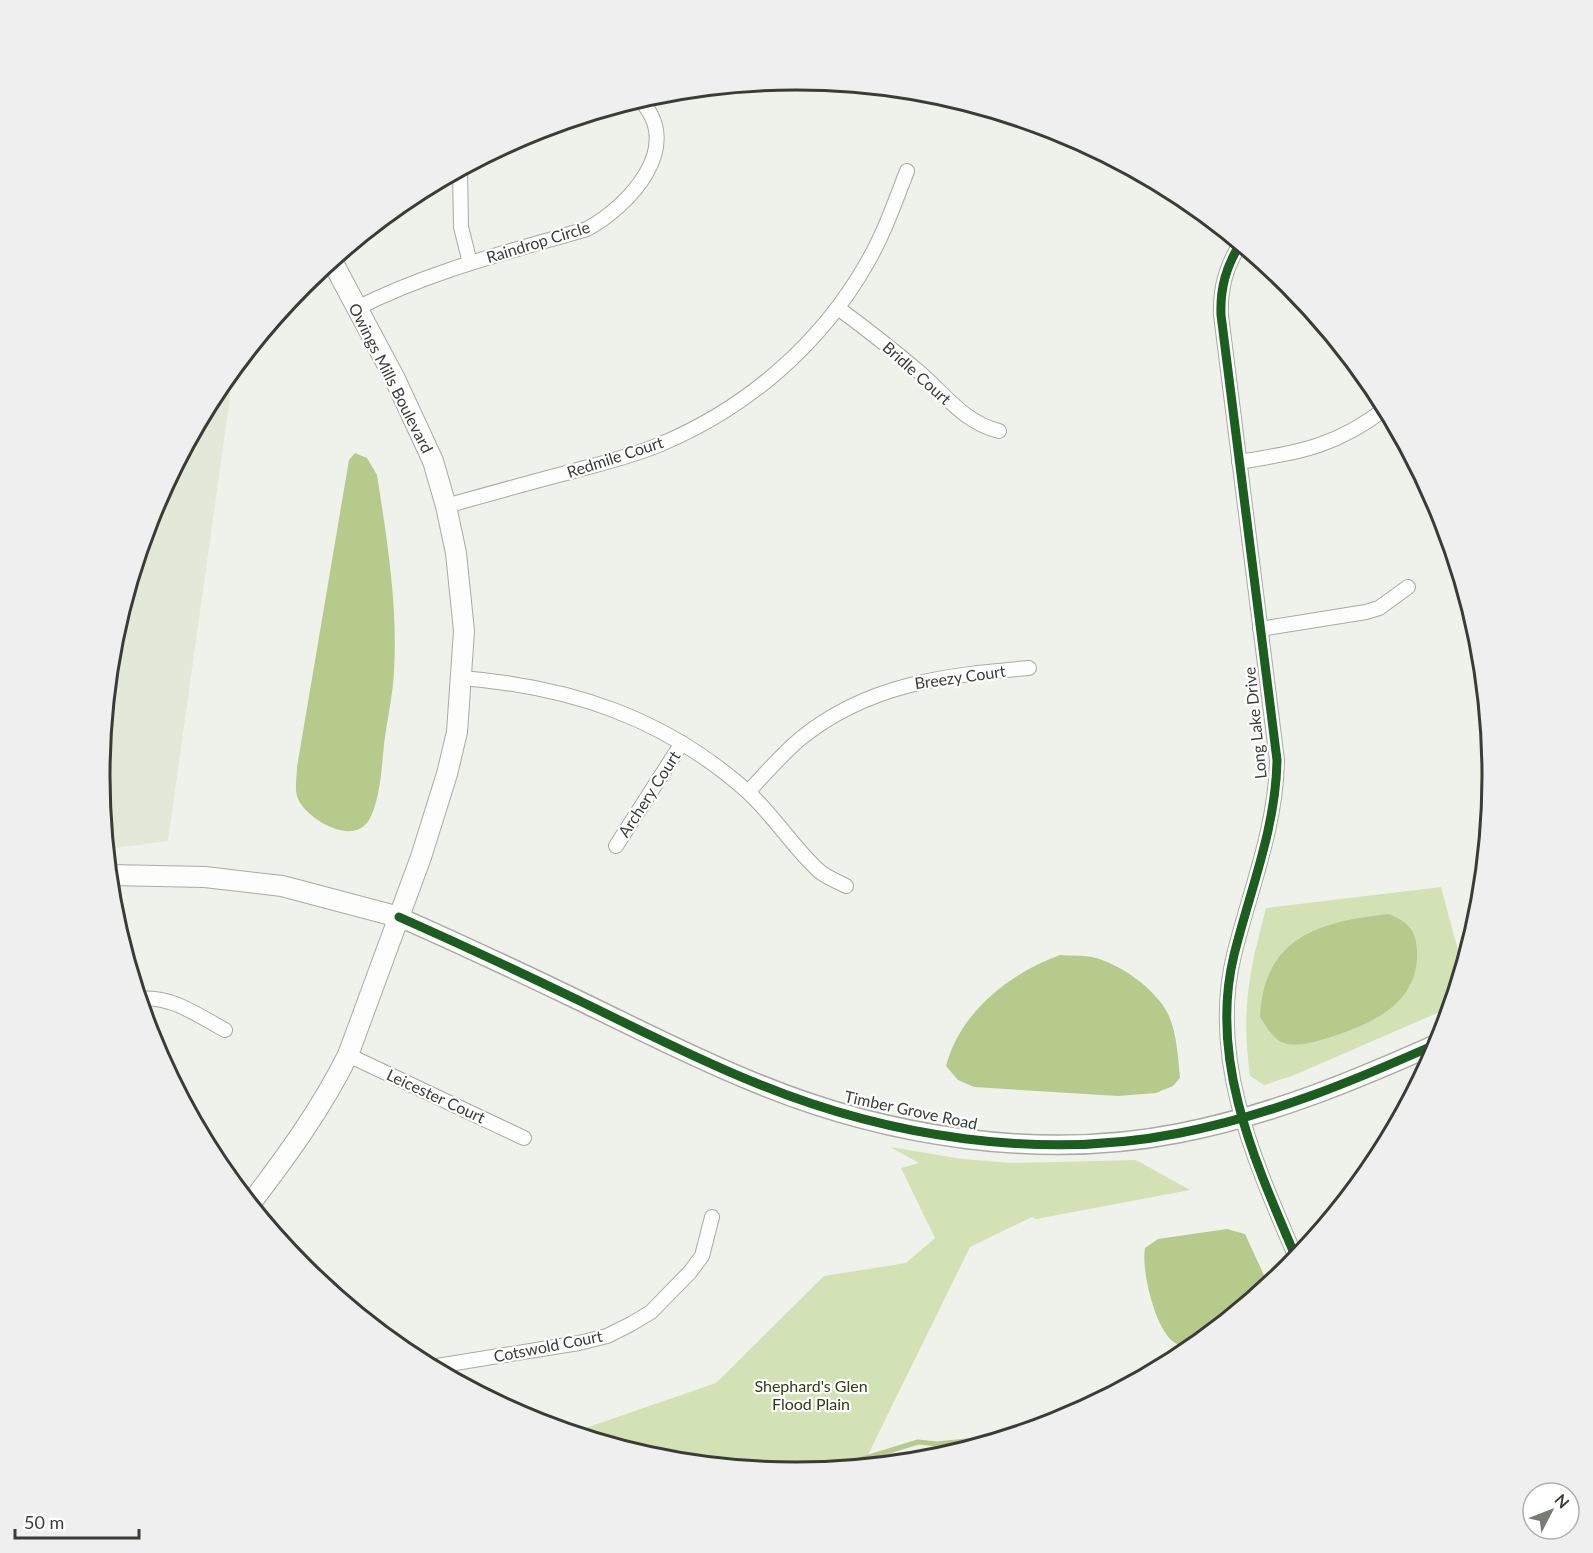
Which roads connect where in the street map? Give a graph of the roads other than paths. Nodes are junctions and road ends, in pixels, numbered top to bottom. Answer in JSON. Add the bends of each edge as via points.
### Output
{"nodes":[{"id":1,"x":645,"y":107,"type":"edge"},
{"id":2,"x":907,"y":171,"type":"dead end"},
{"id":3,"x":460,"y":178,"type":"edge"},
{"id":4,"x":1236,"y":250,"type":"edge"},
{"id":5,"x":470,"y":263,"type":"junction"},
{"id":6,"x":336,"y":268,"type":"edge"},
{"id":7,"x":357,"y":308,"type":"junction"},
{"id":8,"x":838,"y":308,"type":"junction"},
{"id":9,"x":1379,"y":414,"type":"edge"},
{"id":10,"x":999,"y":431,"type":"dead end"},
{"id":11,"x":1239,"y":462,"type":"junction"},
{"id":12,"x":446,"y":506,"type":"junction"},
{"id":13,"x":1408,"y":587,"type":"dead end"},
{"id":14,"x":1260,"y":629,"type":"junction"},
{"id":15,"x":1029,"y":668,"type":"dead end"},
{"id":16,"x":462,"y":678,"type":"junction"},
{"id":17,"x":682,"y":743,"type":"junction"},
{"id":18,"x":748,"y":792,"type":"junction"},
{"id":19,"x":616,"y":846,"type":"dead end"},
{"id":20,"x":117,"y":874,"type":"edge"},
{"id":21,"x":846,"y":886,"type":"dead end"},
{"id":22,"x":399,"y":916,"type":"junction"},
{"id":23,"x":146,"y":998,"type":"edge"},
{"id":24,"x":225,"y":1030,"type":"dead end"},
{"id":25,"x":1427,"y":1048,"type":"edge"},
{"id":26,"x":348,"y":1055,"type":"junction"},
{"id":27,"x":1243,"y":1119,"type":"junction"},
{"id":28,"x":524,"y":1138,"type":"dead end"},
{"id":29,"x":255,"y":1198,"type":"edge"},
{"id":30,"x":712,"y":1216,"type":"dead end"},
{"id":31,"x":1293,"y":1250,"type":"edge"},
{"id":32,"x":443,"y":1365,"type":"edge"}],
"edges":[{"from":1,"to":5,"type":"street","name":"Raindrop Circle","via":[[656,123],[658,137],[649,169],[607,218],[587,230]]},
{"from":2,"to":8,"type":"street","name":"Redmile Court","via":[[867,264]]},
{"from":3,"to":5,"type":"street","name":"Raindrop Circle","via":[[461,227]]},
{"from":4,"to":11,"type":"street","name":"Long Lake Drive","via":[[1220,296]]},
{"from":5,"to":7,"type":"street","name":"Raindrop Circle","via":[[401,285]]},
{"from":6,"to":7,"type":"main road","name":"Owings Mills Boulevard"},
{"from":7,"to":12,"type":"main road","name":"Owings Mills Boulevard","via":[[414,417]]},
{"from":8,"to":10,"type":"street","name":"Bridle Court","via":[[921,374],[951,405],[983,427]]},
{"from":8,"to":12,"type":"street","name":"Redmile Court","via":[[758,388],[698,426],[626,457]]},
{"from":9,"to":11,"type":"street","via":[[1336,441]]},
{"from":11,"to":14,"type":"street","name":"Long Lake Drive"},
{"from":12,"to":16,"type":"main road","name":"Owings Mills Boulevard","via":[[461,586]]},
{"from":13,"to":14,"type":"street","via":[[1379,608],[1366,612]]},
{"from":14,"to":27,"type":"street","name":"Long Lake Drive","via":[[1277,760],[1277,792],[1233,956],[1226,998],[1227,1055]]},
{"from":15,"to":18,"type":"street","name":"Breezy Court","via":[[926,680],[867,698],[798,741]]},
{"from":16,"to":17,"type":"street","via":[[560,692],[625,714]]},
{"from":16,"to":22,"type":"main road","name":"Owings Mills Boulevard","via":[[457,732],[447,774]]},
{"from":17,"to":18,"type":"street"},
{"from":17,"to":19,"type":"street","name":"Archery Court"},
{"from":18,"to":21,"type":"street","via":[[819,871]]},
{"from":20,"to":22,"type":"main road","via":[[206,877],[282,886]]},
{"from":22,"to":26,"type":"main road","name":"Owings Mills Boulevard"},
{"from":22,"to":27,"type":"street","name":"Timber Grove Road","via":[[748,1080],[824,1107],[883,1122],[952,1137],[1064,1145],[1178,1134]]},
{"from":23,"to":24,"type":"street","via":[[172,1001]]},
{"from":25,"to":27,"type":"street","name":"Timber Grove Road","via":[[1348,1083]]},
{"from":26,"to":28,"type":"street","name":"Leicester Court"},
{"from":26,"to":29,"type":"main road","name":"Owings Mills Boulevard","via":[[297,1142]]},
{"from":27,"to":31,"type":"street","name":"Long Lake Drive"},
{"from":30,"to":32,"type":"street","name":"Cotswold Court","via":[[702,1256],[690,1272],[651,1312],[631,1324],[607,1336],[579,1343]]}]}
